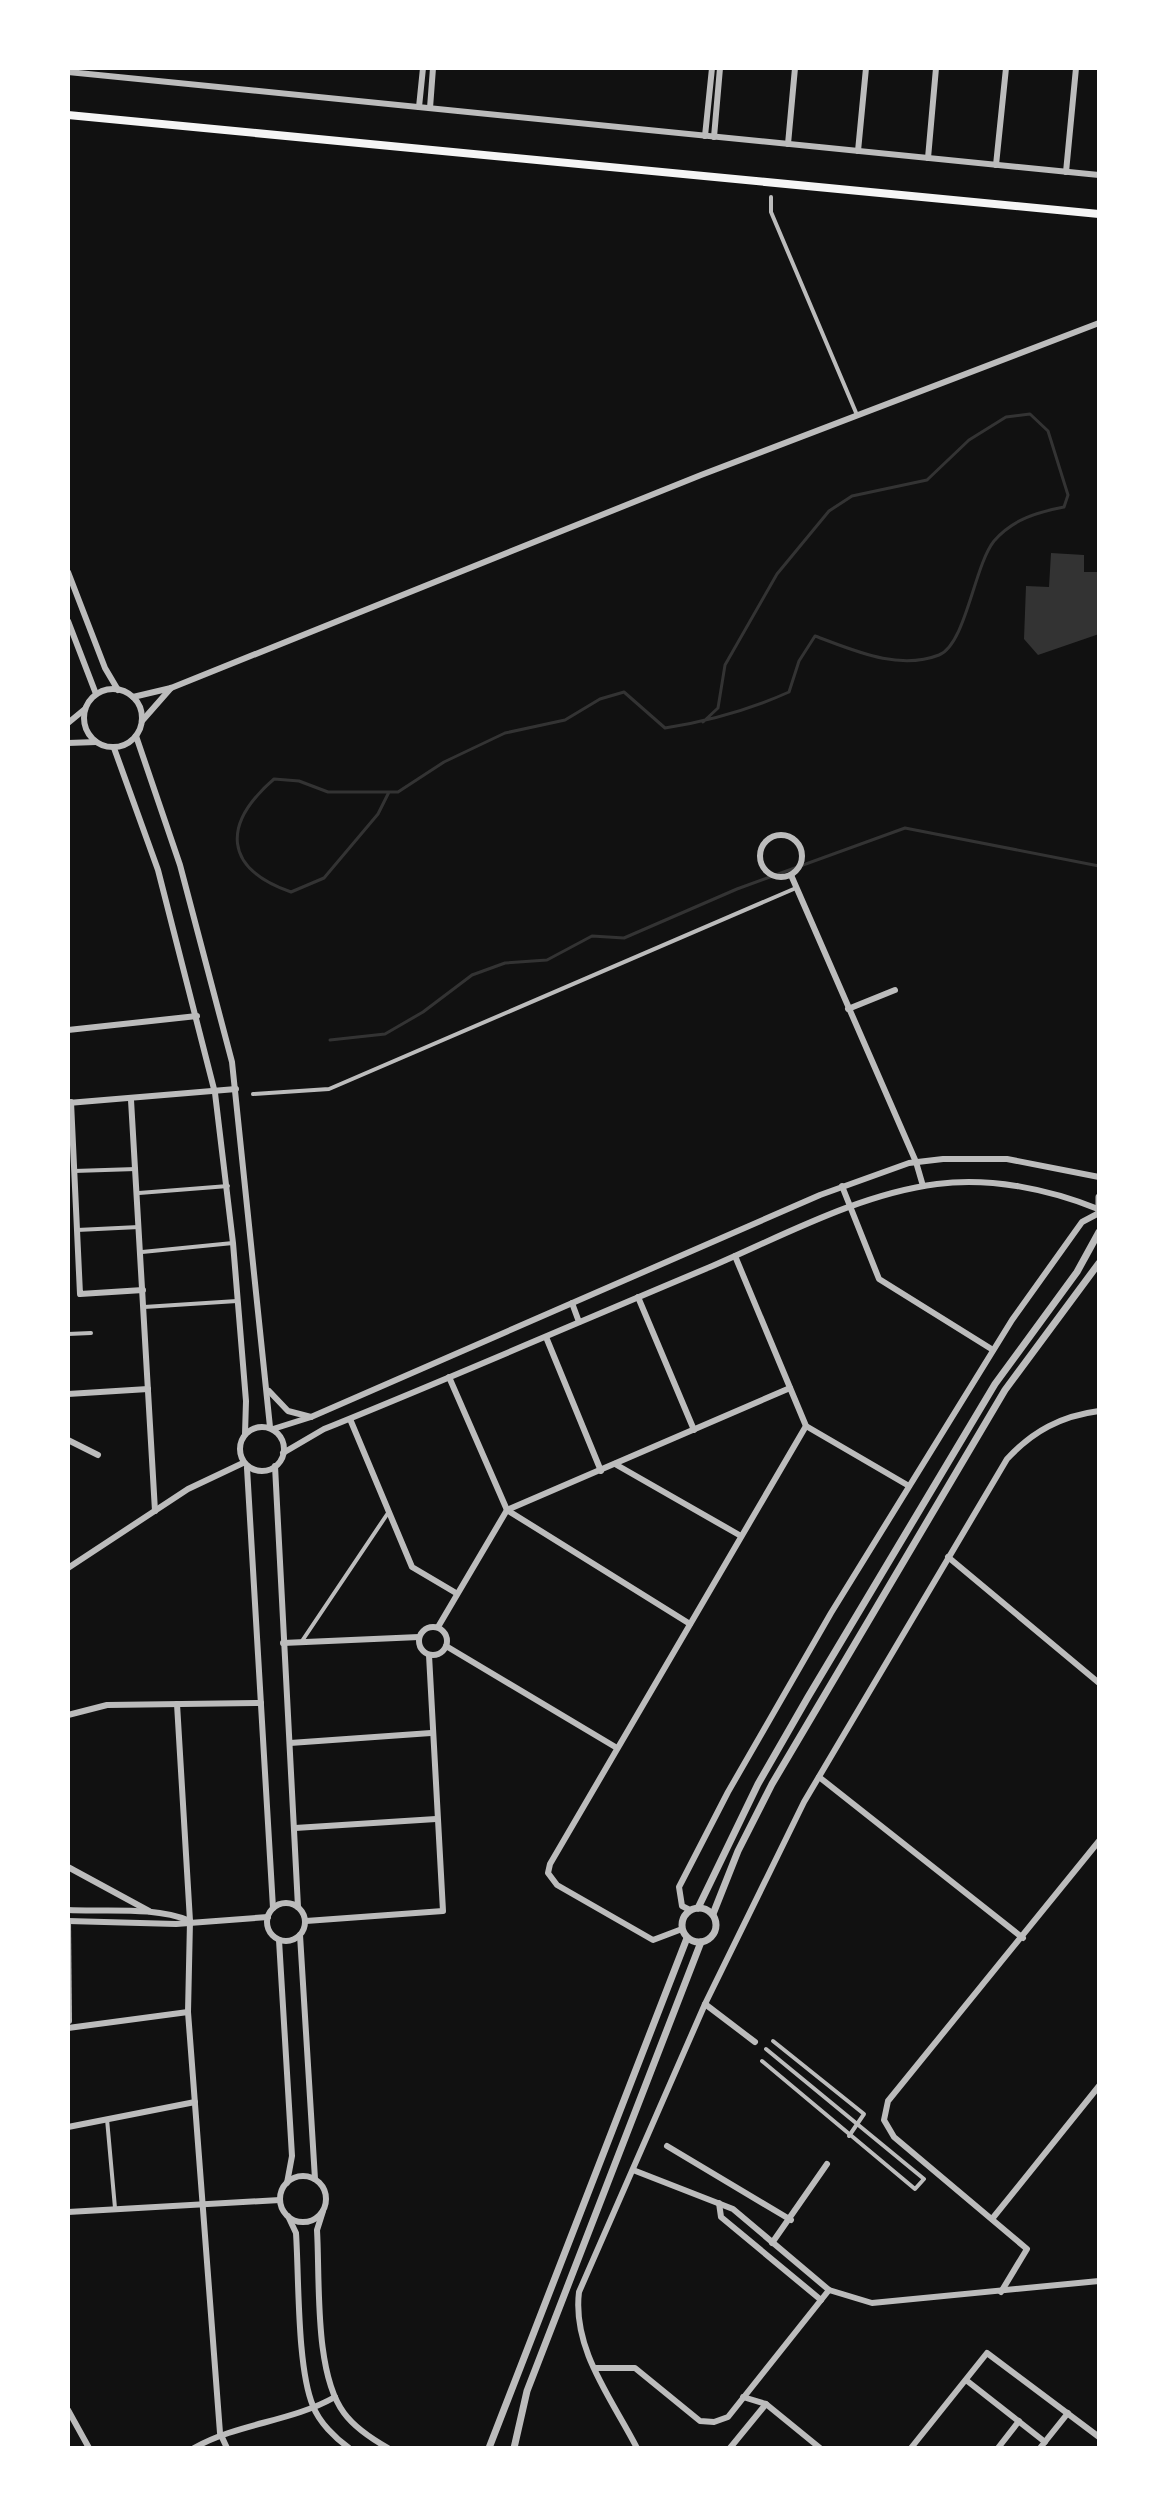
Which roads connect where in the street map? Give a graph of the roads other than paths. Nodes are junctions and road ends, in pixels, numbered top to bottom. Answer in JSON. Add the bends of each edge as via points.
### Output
{"nodes":[{"id":1,"x":133,"y":68,"type":"edge"},
{"id":2,"x":141,"y":68,"type":"edge"},
{"id":3,"x":423,"y":68,"type":"edge"},
{"id":4,"x":433,"y":68,"type":"edge"},
{"id":5,"x":712,"y":68,"type":"edge"},
{"id":6,"x":720,"y":68,"type":"edge"},
{"id":7,"x":795,"y":68,"type":"edge"},
{"id":8,"x":866,"y":68,"type":"edge"},
{"id":9,"x":936,"y":68,"type":"edge"},
{"id":10,"x":1006,"y":68,"type":"edge"},
{"id":11,"x":1076,"y":68,"type":"edge"},
{"id":12,"x":68,"y":72,"type":"edge"},
{"id":13,"x":136,"y":79,"type":"junction"},
{"id":14,"x":419,"y":107,"type":"junction"},
{"id":15,"x":430,"y":108,"type":"junction"},
{"id":16,"x":68,"y":115,"type":"edge"},
{"id":17,"x":705,"y":136,"type":"junction"},
{"id":18,"x":714,"y":137,"type":"junction"},
{"id":19,"x":788,"y":144,"type":"junction"},
{"id":20,"x":858,"y":151,"type":"junction"},
{"id":21,"x":928,"y":158,"type":"junction"},
{"id":22,"x":996,"y":165,"type":"junction"},
{"id":23,"x":1066,"y":172,"type":"junction"},
{"id":24,"x":1099,"y":175,"type":"edge"},
{"id":25,"x":771,"y":197,"type":"dead end"},
{"id":26,"x":1099,"y":214,"type":"edge"},
{"id":27,"x":1099,"y":323,"type":"edge"},
{"id":28,"x":857,"y":415,"type":"junction"},
{"id":29,"x":68,"y":572,"type":"edge"},
{"id":30,"x":68,"y":621,"type":"edge"},
{"id":31,"x":171,"y":688,"type":"junction"},
{"id":32,"x":118,"y":690,"type":"junction"},
{"id":33,"x":96,"y":694,"type":"junction"},
{"id":34,"x":133,"y":697,"type":"junction"},
{"id":35,"x":85,"y":709,"type":"junction"},
{"id":36,"x":142,"y":721,"type":"junction"},
{"id":37,"x":68,"y":723,"type":"edge"},
{"id":38,"x":136,"y":736,"type":"junction"},
{"id":39,"x":96,"y":742,"type":"junction"},
{"id":40,"x":68,"y":743,"type":"edge"},
{"id":41,"x":114,"y":748,"type":"junction"},
{"id":42,"x":791,"y":875,"type":"junction"},
{"id":43,"x":796,"y":888,"type":"junction"},
{"id":44,"x":895,"y":990,"type":"dead end"},
{"id":45,"x":848,"y":1009,"type":"junction"},
{"id":46,"x":197,"y":1016,"type":"junction"},
{"id":47,"x":68,"y":1030,"type":"edge"},
{"id":48,"x":236,"y":1089,"type":"junction"},
{"id":49,"x":215,"y":1093,"type":"junction"},
{"id":50,"x":253,"y":1094,"type":"dead end"},
{"id":51,"x":131,"y":1100,"type":"junction"},
{"id":52,"x":70,"y":1102,"type":"edge"},
{"id":53,"x":916,"y":1162,"type":"junction"},
{"id":54,"x":137,"y":1169,"type":"junction"},
{"id":55,"x":74,"y":1171,"type":"junction"},
{"id":56,"x":1099,"y":1177,"type":"edge"},
{"id":57,"x":228,"y":1186,"type":"junction"},
{"id":58,"x":842,"y":1186,"type":"junction"},
{"id":59,"x":923,"y":1186,"type":"junction"},
{"id":60,"x":139,"y":1193,"type":"junction"},
{"id":61,"x":1099,"y":1197,"type":"edge"},
{"id":62,"x":850,"y":1208,"type":"junction"},
{"id":63,"x":1099,"y":1212,"type":"edge"},
{"id":64,"x":140,"y":1227,"type":"junction"},
{"id":65,"x":77,"y":1230,"type":"junction"},
{"id":66,"x":1099,"y":1232,"type":"edge"},
{"id":67,"x":233,"y":1243,"type":"junction"},
{"id":68,"x":142,"y":1252,"type":"junction"},
{"id":69,"x":735,"y":1256,"type":"junction"},
{"id":70,"x":1099,"y":1263,"type":"edge"},
{"id":71,"x":143,"y":1290,"type":"junction"},
{"id":72,"x":638,"y":1297,"type":"junction"},
{"id":73,"x":238,"y":1301,"type":"junction"},
{"id":74,"x":572,"y":1303,"type":"junction"},
{"id":75,"x":144,"y":1307,"type":"junction"},
{"id":76,"x":579,"y":1322,"type":"junction"},
{"id":77,"x":91,"y":1333,"type":"dead end"},
{"id":78,"x":68,"y":1334,"type":"edge"},
{"id":79,"x":546,"y":1337,"type":"junction"},
{"id":80,"x":993,"y":1350,"type":"junction"},
{"id":81,"x":449,"y":1377,"type":"junction"},
{"id":82,"x":790,"y":1388,"type":"junction"},
{"id":83,"x":148,"y":1389,"type":"junction"},
{"id":84,"x":269,"y":1391,"type":"junction"},
{"id":85,"x":68,"y":1394,"type":"edge"},
{"id":86,"x":1099,"y":1411,"type":"edge"},
{"id":87,"x":311,"y":1417,"type":"junction"},
{"id":88,"x":350,"y":1419,"type":"junction"},
{"id":89,"x":806,"y":1426,"type":"junction"},
{"id":90,"x":272,"y":1428,"type":"junction"},
{"id":91,"x":694,"y":1430,"type":"junction"},
{"id":92,"x":245,"y":1434,"type":"junction"},
{"id":93,"x":68,"y":1440,"type":"edge"},
{"id":94,"x":283,"y":1453,"type":"junction"},
{"id":95,"x":98,"y":1455,"type":"dead end"},
{"id":96,"x":615,"y":1464,"type":"junction"},
{"id":97,"x":245,"y":1465,"type":"junction"},
{"id":98,"x":275,"y":1466,"type":"junction"},
{"id":99,"x":601,"y":1471,"type":"junction"},
{"id":100,"x":909,"y":1486,"type":"junction"},
{"id":101,"x":507,"y":1510,"type":"junction"},
{"id":102,"x":155,"y":1511,"type":"junction"},
{"id":103,"x":388,"y":1513,"type":"junction"},
{"id":104,"x":741,"y":1536,"type":"junction"},
{"id":105,"x":948,"y":1557,"type":"junction"},
{"id":106,"x":68,"y":1568,"type":"edge"},
{"id":107,"x":456,"y":1593,"type":"junction"},
{"id":108,"x":690,"y":1624,"type":"junction"},
{"id":109,"x":438,"y":1627,"type":"junction"},
{"id":110,"x":419,"y":1637,"type":"junction"},
{"id":111,"x":302,"y":1641,"type":"junction"},
{"id":112,"x":283,"y":1643,"type":"junction"},
{"id":113,"x":446,"y":1646,"type":"junction"},
{"id":114,"x":429,"y":1655,"type":"junction"},
{"id":115,"x":1099,"y":1683,"type":"edge"},
{"id":116,"x":261,"y":1703,"type":"junction"},
{"id":117,"x":177,"y":1704,"type":"junction"},
{"id":118,"x":68,"y":1715,"type":"edge"},
{"id":119,"x":431,"y":1733,"type":"junction"},
{"id":120,"x":290,"y":1743,"type":"junction"},
{"id":121,"x":617,"y":1748,"type":"junction"},
{"id":122,"x":819,"y":1777,"type":"junction"},
{"id":123,"x":436,"y":1819,"type":"junction"},
{"id":124,"x":295,"y":1828,"type":"junction"},
{"id":125,"x":1099,"y":1841,"type":"edge"},
{"id":126,"x":68,"y":1867,"type":"edge"},
{"id":127,"x":298,"y":1907,"type":"junction"},
{"id":128,"x":273,"y":1908,"type":"junction"},
{"id":129,"x":694,"y":1909,"type":"junction"},
{"id":130,"x":68,"y":1910,"type":"edge"},
{"id":131,"x":152,"y":1913,"type":"junction"},
{"id":132,"x":713,"y":1914,"type":"junction"},
{"id":133,"x":268,"y":1917,"type":"junction"},
{"id":134,"x":68,"y":1921,"type":"edge"},
{"id":135,"x":190,"y":1921,"type":"junction"},
{"id":136,"x":306,"y":1921,"type":"junction"},
{"id":137,"x":682,"y":1929,"type":"junction"},
{"id":138,"x":300,"y":1935,"type":"junction"},
{"id":139,"x":687,"y":1938,"type":"junction"},
{"id":140,"x":1023,"y":1938,"type":"junction"},
{"id":141,"x":279,"y":1940,"type":"junction"},
{"id":142,"x":701,"y":1942,"type":"junction"},
{"id":143,"x":705,"y":2004,"type":"junction"},
{"id":144,"x":188,"y":2012,"type":"junction"},
{"id":145,"x":68,"y":2023,"type":"edge"},
{"id":146,"x":773,"y":2041,"type":"dead end"},
{"id":147,"x":755,"y":2042,"type":"dead end"},
{"id":148,"x":766,"y":2049,"type":"dead end"},
{"id":149,"x":762,"y":2061,"type":"dead end"},
{"id":150,"x":1099,"y":2086,"type":"edge"},
{"id":151,"x":195,"y":2102,"type":"junction"},
{"id":152,"x":106,"y":2117,"type":"junction"},
{"id":153,"x":858,"y":2124,"type":"junction"},
{"id":154,"x":68,"y":2127,"type":"edge"},
{"id":155,"x":849,"y":2136,"type":"junction"},
{"id":156,"x":667,"y":2146,"type":"dead end"},
{"id":157,"x":827,"y":2164,"type":"dead end"},
{"id":158,"x":633,"y":2170,"type":"junction"},
{"id":159,"x":315,"y":2179,"type":"junction"},
{"id":160,"x":287,"y":2183,"type":"junction"},
{"id":161,"x":280,"y":2200,"type":"junction"},
{"id":162,"x":719,"y":2203,"type":"junction"},
{"id":163,"x":203,"y":2204,"type":"junction"},
{"id":164,"x":115,"y":2208,"type":"junction"},
{"id":165,"x":323,"y":2211,"type":"junction"},
{"id":166,"x":68,"y":2212,"type":"edge"},
{"id":167,"x":288,"y":2216,"type":"junction"},
{"id":168,"x":992,"y":2219,"type":"junction"},
{"id":169,"x":791,"y":2220,"type":"junction"},
{"id":170,"x":772,"y":2243,"type":"junction"},
{"id":171,"x":1099,"y":2281,"type":"edge"},
{"id":172,"x":829,"y":2290,"type":"junction"},
{"id":173,"x":1001,"y":2292,"type":"junction"},
{"id":174,"x":821,"y":2300,"type":"junction"},
{"id":175,"x":596,"y":2368,"type":"junction"},
{"id":176,"x":966,"y":2380,"type":"junction"},
{"id":177,"x":335,"y":2397,"type":"junction"},
{"id":178,"x":743,"y":2397,"type":"junction"},
{"id":179,"x":766,"y":2404,"type":"junction"},
{"id":180,"x":313,"y":2409,"type":"junction"},
{"id":181,"x":68,"y":2410,"type":"edge"},
{"id":182,"x":1068,"y":2413,"type":"junction"},
{"id":183,"x":1019,"y":2421,"type":"junction"},
{"id":184,"x":220,"y":2433,"type":"junction"},
{"id":185,"x":1099,"y":2437,"type":"edge"},
{"id":186,"x":1042,"y":2445,"type":"edge"},
{"id":187,"x":814,"y":2446,"type":"edge"},
{"id":188,"x":89,"y":2448,"type":"edge"},
{"id":189,"x":194,"y":2448,"type":"edge"},
{"id":190,"x":227,"y":2448,"type":"edge"},
{"id":191,"x":349,"y":2448,"type":"edge"},
{"id":192,"x":388,"y":2448,"type":"edge"},
{"id":193,"x":489,"y":2448,"type":"edge"},
{"id":194,"x":514,"y":2448,"type":"edge"},
{"id":195,"x":637,"y":2448,"type":"edge"},
{"id":196,"x":730,"y":2448,"type":"edge"},
{"id":197,"x":911,"y":2448,"type":"edge"},
{"id":198,"x":998,"y":2448,"type":"edge"}],
"edges":[{"from":1,"to":13,"type":"street"},
{"from":2,"to":13,"type":"street"},
{"from":3,"to":14,"type":"street"},
{"from":4,"to":15,"type":"street"},
{"from":5,"to":17,"type":"street"},
{"from":6,"to":18,"type":"street"},
{"from":7,"to":19,"type":"street"},
{"from":8,"to":20,"type":"street"},
{"from":9,"to":21,"type":"street"},
{"from":10,"to":22,"type":"street"},
{"from":11,"to":23,"type":"street"},
{"from":12,"to":13,"type":"street"},
{"from":13,"to":14,"type":"street"},
{"from":14,"to":15,"type":"street"},
{"from":15,"to":17,"type":"street"},
{"from":16,"to":26,"type":"main road"},
{"from":17,"to":18,"type":"street"},
{"from":18,"to":19,"type":"street"},
{"from":19,"to":20,"type":"street"},
{"from":20,"to":21,"type":"street"},
{"from":21,"to":22,"type":"street"},
{"from":22,"to":23,"type":"street"},
{"from":23,"to":24,"type":"street"},
{"from":25,"to":28,"type":"street","via":[[771,212]]},
{"from":27,"to":28,"type":"street"},
{"from":28,"to":31,"type":"street"},
{"from":29,"to":32,"type":"street"},
{"from":30,"to":33,"type":"street"},
{"from":31,"to":34,"type":"street"},
{"from":31,"to":36,"type":"street"},
{"from":32,"to":33,"type":"street"},
{"from":32,"to":34,"type":"street"},
{"from":33,"to":35,"type":"street"},
{"from":34,"to":36,"type":"street"},
{"from":35,"to":37,"type":"street"},
{"from":35,"to":39,"type":"street","via":[[85,727]]},
{"from":36,"to":38,"type":"street"},
{"from":38,"to":41,"type":"street"},
{"from":38,"to":48,"type":"street","via":[[180,865]]},
{"from":39,"to":40,"type":"street"},
{"from":39,"to":41,"type":"street"},
{"from":41,"to":46,"type":"street","via":[[158,870]]},
{"from":42,"to":42,"type":"street","via":[[801,864],[802,849],[793,838],[778,834],[765,841],[759,855],[764,869],[776,877]]},
{"from":42,"to":43,"type":"street"},
{"from":43,"to":45,"type":"street"},
{"from":43,"to":50,"type":"street","via":[[329,1089]]},
{"from":44,"to":45,"type":"street"},
{"from":45,"to":53,"type":"street"},
{"from":46,"to":47,"type":"street"},
{"from":46,"to":49,"type":"street"},
{"from":48,"to":49,"type":"street"},
{"from":48,"to":84,"type":"street"},
{"from":49,"to":51,"type":"street"},
{"from":49,"to":57,"type":"street"},
{"from":51,"to":52,"type":"street"},
{"from":51,"to":54,"type":"street"},
{"from":52,"to":55,"type":"street"},
{"from":53,"to":56,"type":"street","via":[[1007,1159]]},
{"from":53,"to":58,"type":"street"},
{"from":53,"to":59,"type":"street"},
{"from":54,"to":55,"type":"street"},
{"from":54,"to":60,"type":"street"},
{"from":55,"to":65,"type":"street"},
{"from":57,"to":60,"type":"street"},
{"from":57,"to":67,"type":"street"},
{"from":58,"to":62,"type":"street"},
{"from":58,"to":74,"type":"street"},
{"from":59,"to":62,"type":"street"},
{"from":59,"to":63,"type":"street","via":[[1000,1184],[1056,1195]]},
{"from":60,"to":64,"type":"street"},
{"from":61,"to":63,"type":"street"},
{"from":62,"to":69,"type":"street"},
{"from":62,"to":80,"type":"street","via":[[879,1279]]},
{"from":63,"to":80,"type":"street","via":[[1082,1222]]},
{"from":64,"to":65,"type":"street"},
{"from":64,"to":68,"type":"street"},
{"from":65,"to":71,"type":"street","via":[[80,1294]]},
{"from":66,"to":129,"type":"street","via":[[1084,1262],[995,1384],[815,1684]]},
{"from":67,"to":68,"type":"street"},
{"from":67,"to":73,"type":"street"},
{"from":68,"to":71,"type":"street"},
{"from":69,"to":72,"type":"street"},
{"from":69,"to":82,"type":"street"},
{"from":70,"to":132,"type":"street","via":[[997,1403],[772,1784]]},
{"from":71,"to":75,"type":"street"},
{"from":72,"to":76,"type":"street"},
{"from":72,"to":91,"type":"street"},
{"from":73,"to":75,"type":"street"},
{"from":73,"to":92,"type":"street"},
{"from":74,"to":76,"type":"street"},
{"from":74,"to":87,"type":"street"},
{"from":75,"to":83,"type":"street"},
{"from":76,"to":79,"type":"street"},
{"from":77,"to":78,"type":"street"},
{"from":79,"to":81,"type":"street"},
{"from":79,"to":99,"type":"street"},
{"from":80,"to":100,"type":"street"},
{"from":81,"to":88,"type":"street"},
{"from":81,"to":101,"type":"street"},
{"from":82,"to":89,"type":"street"},
{"from":82,"to":91,"type":"street"},
{"from":83,"to":85,"type":"street"},
{"from":83,"to":102,"type":"street"},
{"from":84,"to":87,"type":"street","via":[[288,1411]]},
{"from":84,"to":90,"type":"street"},
{"from":86,"to":105,"type":"street","via":[[1053,1422],[1020,1445]]},
{"from":87,"to":90,"type":"street"},
{"from":88,"to":94,"type":"street"},
{"from":88,"to":103,"type":"street"},
{"from":89,"to":100,"type":"street"},
{"from":89,"to":104,"type":"street"},
{"from":90,"to":92,"type":"street"},
{"from":90,"to":94,"type":"street","via":[[281,1437]]},
{"from":91,"to":96,"type":"street"},
{"from":92,"to":97,"type":"street"},
{"from":93,"to":95,"type":"street"},
{"from":94,"to":98,"type":"street"},
{"from":96,"to":99,"type":"street"},
{"from":96,"to":104,"type":"street"},
{"from":97,"to":98,"type":"street","via":[[260,1471]]},
{"from":97,"to":102,"type":"street","via":[[188,1489]]},
{"from":97,"to":116,"type":"street"},
{"from":98,"to":112,"type":"street"},
{"from":99,"to":101,"type":"street"},
{"from":100,"to":129,"type":"street","via":[[728,1792],[679,1887],[682,1906]]},
{"from":101,"to":107,"type":"street"},
{"from":101,"to":108,"type":"street"},
{"from":102,"to":106,"type":"street"},
{"from":103,"to":107,"type":"street","via":[[412,1567]]},
{"from":103,"to":111,"type":"street"},
{"from":104,"to":108,"type":"street"},
{"from":105,"to":115,"type":"street"},
{"from":105,"to":122,"type":"street"},
{"from":107,"to":109,"type":"street"},
{"from":108,"to":121,"type":"street"},
{"from":109,"to":110,"type":"street","via":[[426,1628]]},
{"from":109,"to":113,"type":"street","via":[[446,1635]]},
{"from":110,"to":111,"type":"street"},
{"from":110,"to":114,"type":"street","via":[[420,1648]]},
{"from":111,"to":112,"type":"street"},
{"from":112,"to":120,"type":"street"},
{"from":113,"to":114,"type":"street"},
{"from":113,"to":121,"type":"street"},
{"from":114,"to":119,"type":"street"},
{"from":116,"to":117,"type":"street"},
{"from":116,"to":128,"type":"street"},
{"from":117,"to":118,"type":"street","via":[[107,1705]]},
{"from":117,"to":135,"type":"street"},
{"from":119,"to":120,"type":"street"},
{"from":119,"to":123,"type":"street"},
{"from":120,"to":124,"type":"street"},
{"from":121,"to":137,"type":"street","via":[[548,1873],[557,1885],[653,1940]]},
{"from":122,"to":140,"type":"street"},
{"from":122,"to":143,"type":"street"},
{"from":123,"to":124,"type":"street"},
{"from":123,"to":136,"type":"street","via":[[443,1911]]},
{"from":124,"to":127,"type":"street"},
{"from":125,"to":140,"type":"street"},
{"from":126,"to":131,"type":"street"},
{"from":127,"to":128,"type":"street","via":[[283,1903]]},
{"from":127,"to":136,"type":"street"},
{"from":128,"to":133,"type":"street"},
{"from":129,"to":132,"type":"street"},
{"from":129,"to":137,"type":"street","via":[[683,1918]]},
{"from":130,"to":131,"type":"street"},
{"from":131,"to":135,"type":"street"},
{"from":132,"to":142,"type":"street","via":[[714,1935]]},
{"from":133,"to":135,"type":"street"},
{"from":133,"to":141,"type":"street","via":[[269,1931]]},
{"from":134,"to":135,"type":"street"},
{"from":134,"to":145,"type":"street"},
{"from":135,"to":144,"type":"street"},
{"from":136,"to":138,"type":"street"},
{"from":137,"to":139,"type":"street"},
{"from":138,"to":141,"type":"street"},
{"from":138,"to":159,"type":"street"},
{"from":139,"to":142,"type":"street"},
{"from":139,"to":193,"type":"street"},
{"from":140,"to":168,"type":"street","via":[[888,2101],[884,2120],[894,2137]]},
{"from":141,"to":160,"type":"street","via":[[292,2156]]},
{"from":142,"to":194,"type":"street","via":[[527,2391]]},
{"from":143,"to":147,"type":"street"},
{"from":143,"to":158,"type":"street"},
{"from":144,"to":145,"type":"street"},
{"from":144,"to":151,"type":"street"},
{"from":146,"to":153,"type":"street","via":[[864,2114]]},
{"from":148,"to":153,"type":"street"},
{"from":149,"to":155,"type":"street"},
{"from":150,"to":168,"type":"street"},
{"from":151,"to":152,"type":"street"},
{"from":151,"to":163,"type":"street"},
{"from":152,"to":154,"type":"street"},
{"from":152,"to":164,"type":"street"},
{"from":153,"to":155,"type":"street"},
{"from":153,"to":155,"type":"street","via":[[924,2179],[915,2189]]},
{"from":156,"to":169,"type":"street"},
{"from":157,"to":169,"type":"street"},
{"from":158,"to":162,"type":"street"},
{"from":158,"to":175,"type":"street","via":[[579,2292],[580,2341]]},
{"from":159,"to":160,"type":"street","via":[[297,2177]]},
{"from":159,"to":165,"type":"street","via":[[326,2197]]},
{"from":160,"to":161,"type":"street"},
{"from":161,"to":163,"type":"street"},
{"from":161,"to":167,"type":"street"},
{"from":162,"to":170,"type":"street"},
{"from":162,"to":174,"type":"street","via":[[721,2217]]},
{"from":163,"to":164,"type":"street"},
{"from":163,"to":184,"type":"street"},
{"from":164,"to":166,"type":"street"},
{"from":165,"to":167,"type":"street","via":[[307,2221]]},
{"from":165,"to":177,"type":"street","via":[[317,2230],[323,2339]]},
{"from":167,"to":180,"type":"street","via":[[296,2233],[306,2384]]},
{"from":168,"to":173,"type":"street","via":[[1027,2249]]},
{"from":169,"to":170,"type":"street"},
{"from":170,"to":172,"type":"street"},
{"from":171,"to":173,"type":"street"},
{"from":172,"to":173,"type":"street","via":[[872,2303]]},
{"from":172,"to":174,"type":"street"},
{"from":174,"to":178,"type":"street"},
{"from":175,"to":178,"type":"street","via":[[635,2368],[700,2421],[728,2417]]},
{"from":175,"to":195,"type":"street"},
{"from":176,"to":182,"type":"street","via":[[987,2353]]},
{"from":176,"to":183,"type":"street"},
{"from":176,"to":197,"type":"street"},
{"from":177,"to":180,"type":"street"},
{"from":177,"to":192,"type":"street","via":[[359,2429]]},
{"from":178,"to":179,"type":"street"},
{"from":179,"to":187,"type":"street"},
{"from":179,"to":196,"type":"street"},
{"from":180,"to":184,"type":"street"},
{"from":180,"to":191,"type":"street"},
{"from":181,"to":188,"type":"street"},
{"from":182,"to":185,"type":"street"},
{"from":182,"to":186,"type":"street"},
{"from":183,"to":186,"type":"street"},
{"from":183,"to":198,"type":"street"},
{"from":184,"to":189,"type":"street"},
{"from":184,"to":190,"type":"street"}]}
